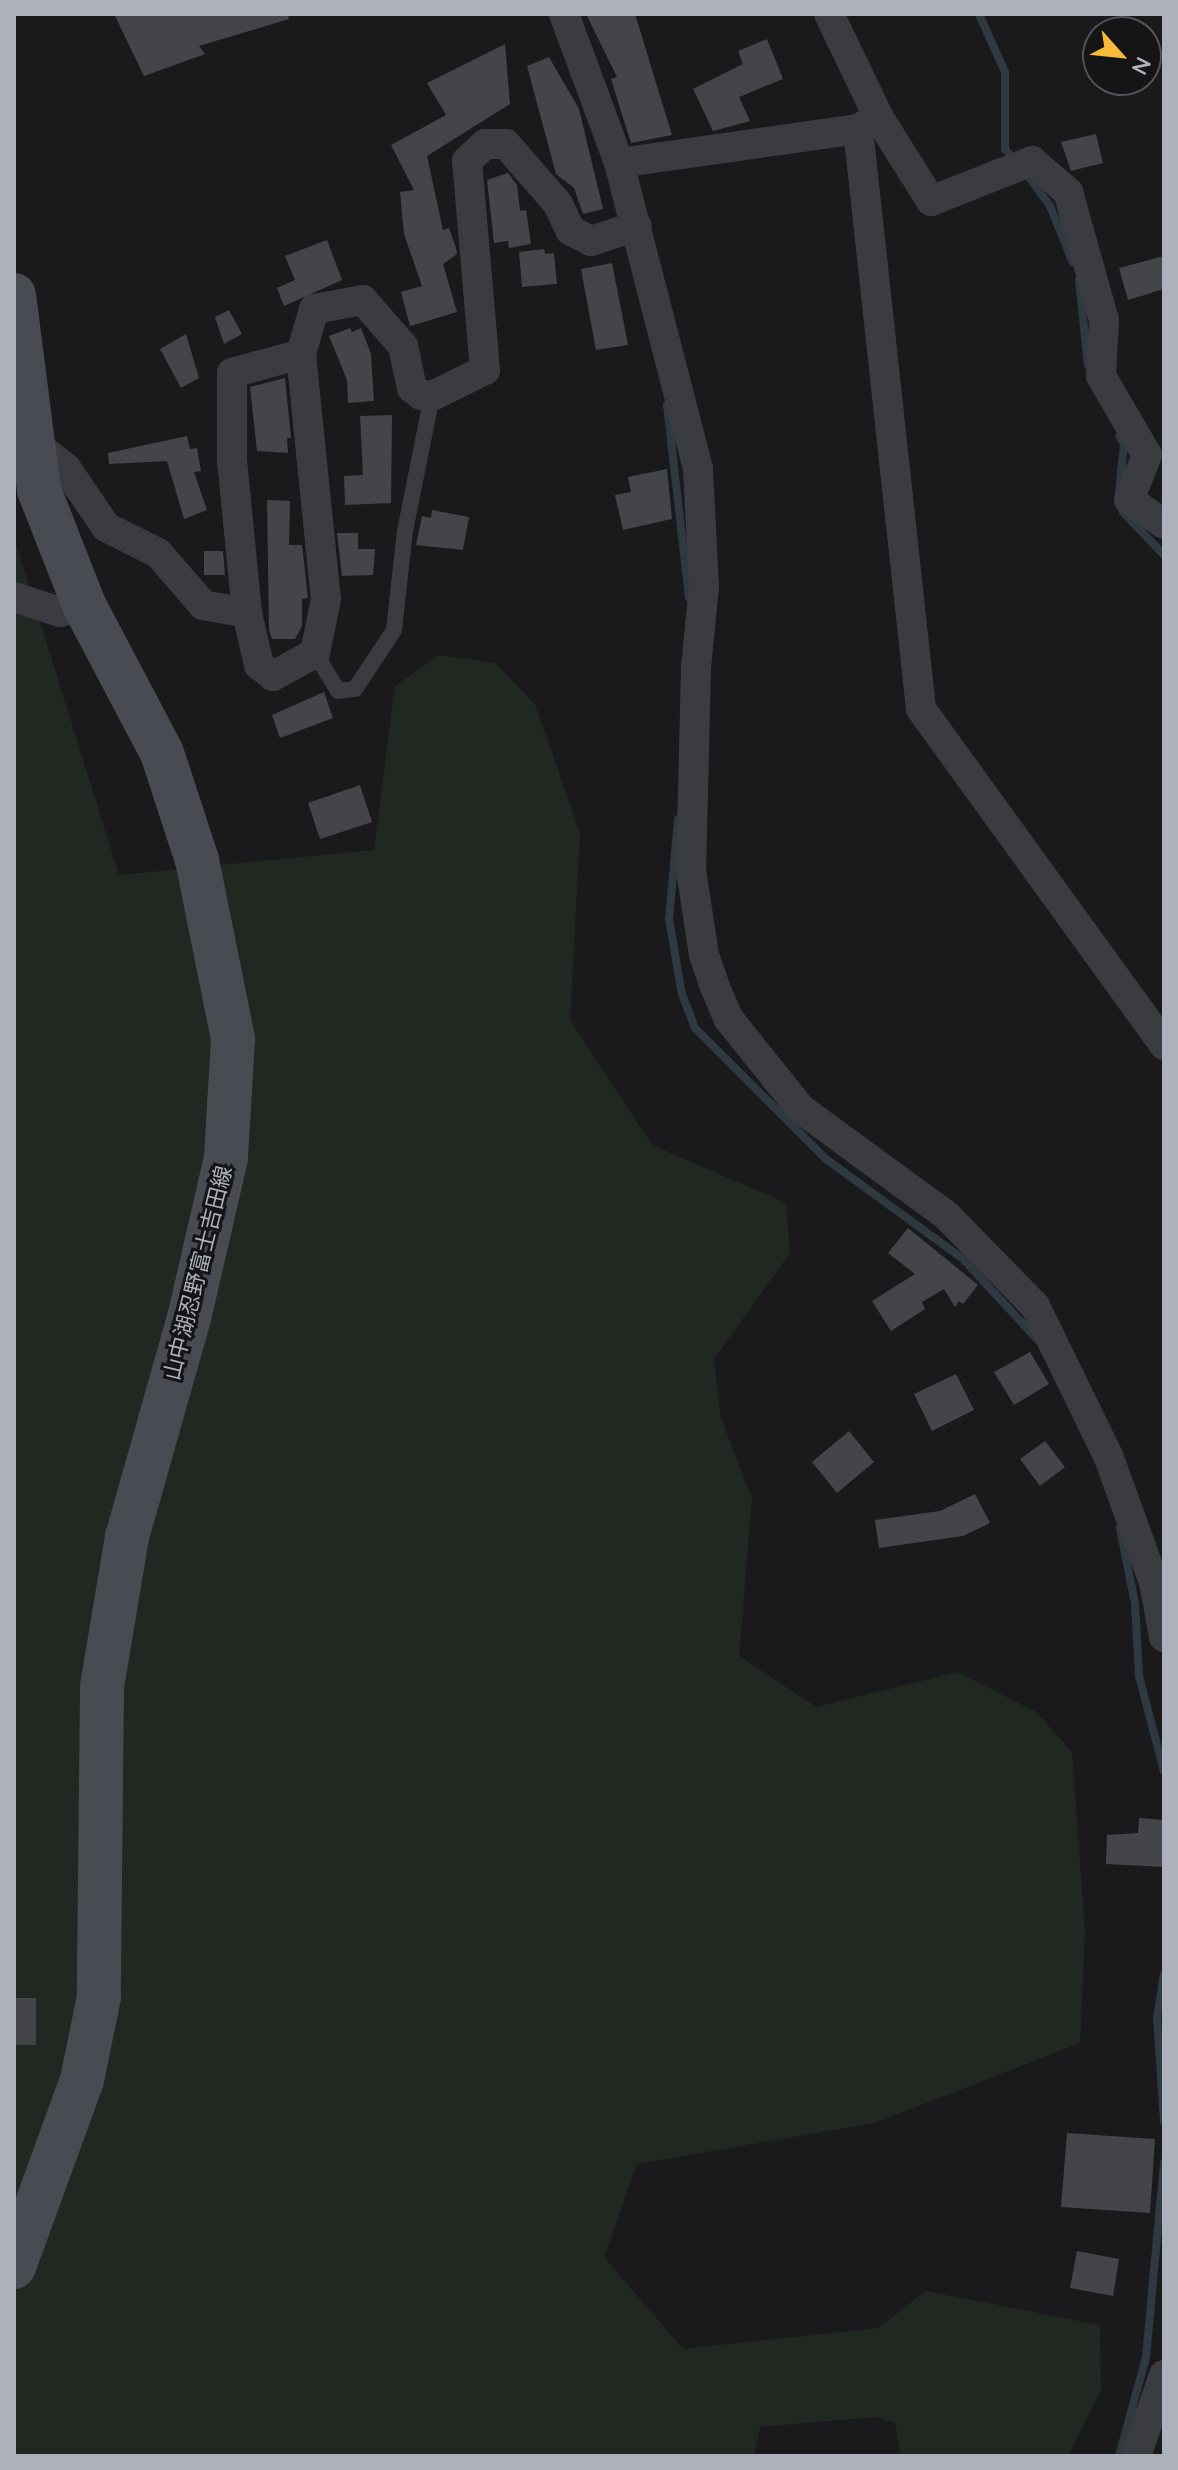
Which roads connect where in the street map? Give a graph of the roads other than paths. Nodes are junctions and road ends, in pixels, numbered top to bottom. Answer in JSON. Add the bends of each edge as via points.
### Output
{"nodes":[{"id":1,"x":564,"y":14,"type":"edge"},
{"id":2,"x":829,"y":14,"type":"edge"},
{"id":3,"x":868,"y":123,"type":"junction"},
{"id":4,"x":619,"y":163,"type":"junction"},
{"id":5,"x":637,"y":226,"type":"junction"},
{"id":6,"x":14,"y":295,"type":"edge"},
{"id":7,"x":301,"y":354,"type":"junction"},
{"id":8,"x":432,"y":396,"type":"junction"},
{"id":9,"x":33,"y":442,"type":"junction"},
{"id":10,"x":1164,"y":524,"type":"edge"},
{"id":11,"x":14,"y":597,"type":"edge"},
{"id":12,"x":84,"y":605,"type":"junction"},
{"id":13,"x":247,"y":613,"type":"junction"},
{"id":14,"x":315,"y":653,"type":"junction"},
{"id":15,"x":1164,"y":1045,"type":"edge"},
{"id":16,"x":1164,"y":1637,"type":"edge"},
{"id":17,"x":14,"y":2267,"type":"edge"},
{"id":18,"x":1164,"y":2375,"type":"edge"},
{"id":19,"x":1136,"y":2456,"type":"edge"}],
"edges":[{"from":1,"to":4,"type":"street"},
{"from":2,"to":3,"type":"street"},
{"from":3,"to":4,"type":"street"},
{"from":3,"to":10,"type":"street","via":[[931,201],[1032,161],[1068,192],[1104,320],[1101,376],[1147,455],[1129,500]]},
{"from":3,"to":15,"type":"street","via":[[921,709]]},
{"from":4,"to":5,"type":"street"},
{"from":5,"to":8,"type":"street","via":[[591,241],[570,230],[558,204],[506,144],[485,144],[467,161],[485,370]]},
{"from":5,"to":16,"type":"street","via":[[698,469],[704,586],[696,668],[691,870],[704,955],[715,987],[728,1018],[801,1109],[947,1216],[1035,1306],[1109,1458],[1154,1582]]},
{"from":6,"to":9,"type":"main road","name":"山中湖忍野富士吉田線"},
{"from":7,"to":8,"type":"street","via":[[314,309],[363,300],[403,346],[412,388]]},
{"from":7,"to":13,"type":"street","via":[[232,373],[232,461]]},
{"from":7,"to":14,"type":"street","via":[[326,599]]},
{"from":8,"to":14,"type":"lane","via":[[405,531],[394,630],[355,689],[338,691]]},
{"from":9,"to":12,"type":"main road","name":"山中湖忍野富士吉田線","via":[[39,490]]},
{"from":9,"to":13,"type":"street","via":[[66,468],[106,527],[158,553],[203,605]]},
{"from":11,"to":12,"type":"street","via":[[60,612]]},
{"from":12,"to":17,"type":"main road","name":"山中湖忍野富士吉田線","via":[[162,753],[197,860],[233,1039],[226,1158],[189,1318],[127,1537],[102,1687],[99,1997],[82,2080]]},
{"from":13,"to":14,"type":"street","via":[[259,665],[273,676]]},
{"from":18,"to":19,"type":"street"}]}
